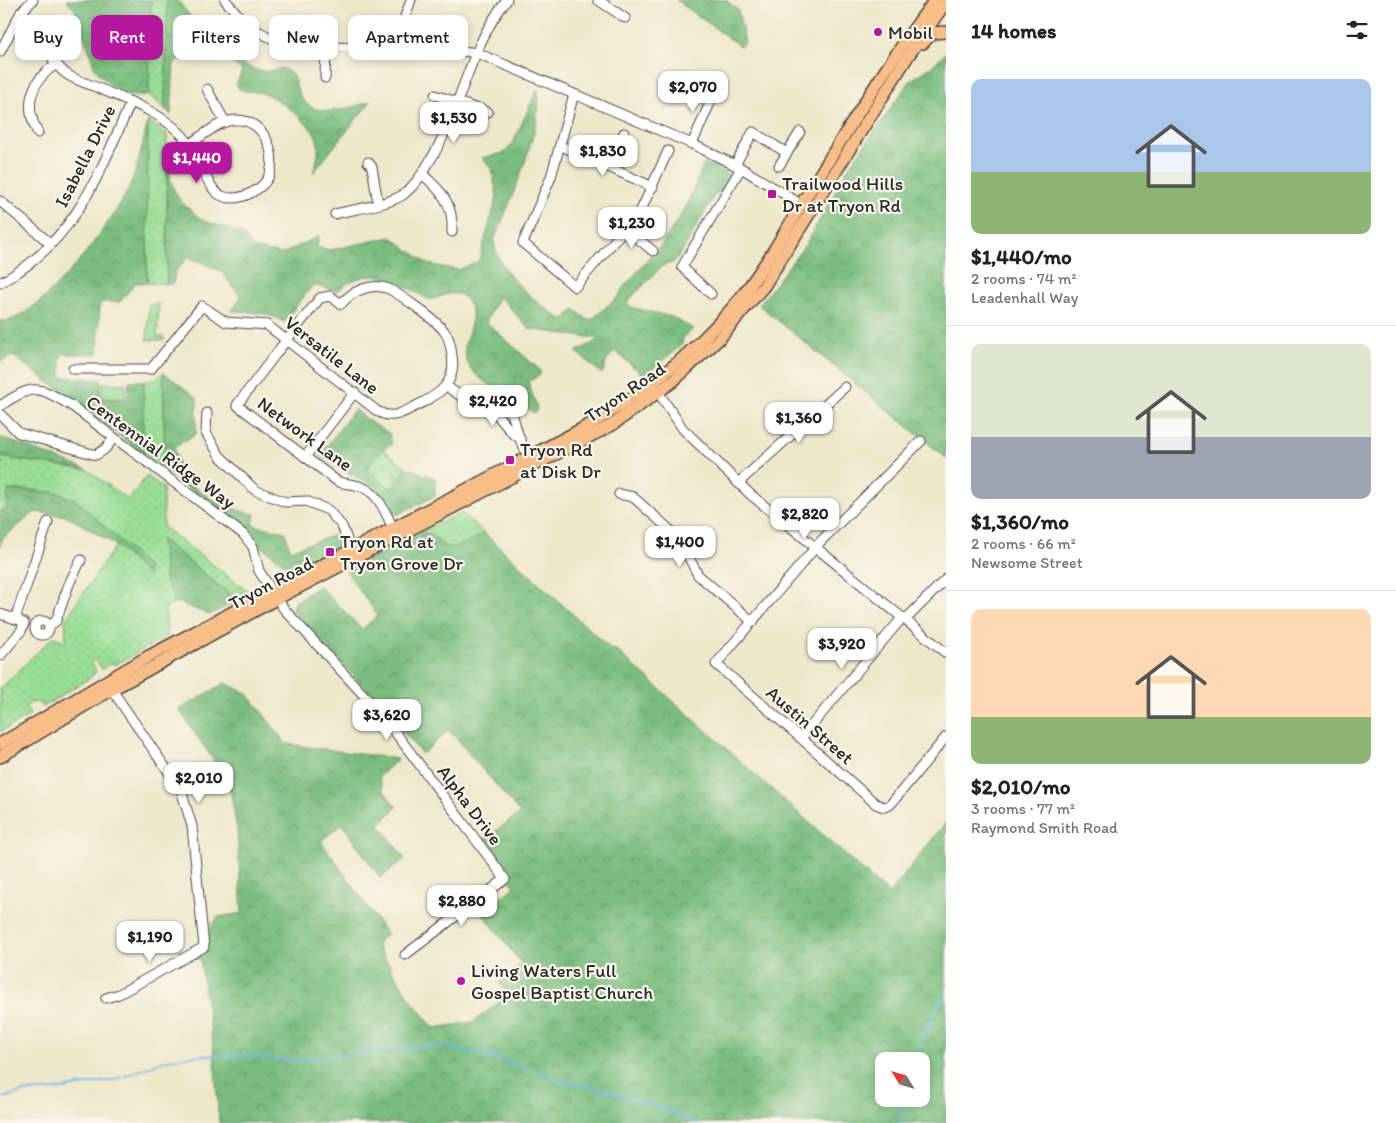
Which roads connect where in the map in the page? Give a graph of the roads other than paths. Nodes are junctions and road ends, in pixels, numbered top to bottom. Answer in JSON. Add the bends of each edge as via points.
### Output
{"nodes":[{"id":1,"x":32,"y":0,"type":"edge"},
{"id":2,"x":225,"y":0,"type":"edge"},
{"id":3,"x":411,"y":0,"type":"edge"},
{"id":4,"x":507,"y":0,"type":"edge"},
{"id":5,"x":598,"y":0,"type":"edge"},
{"id":6,"x":943,"y":3,"type":"edge"},
{"id":7,"x":21,"y":12,"type":"junction"},
{"id":8,"x":404,"y":15,"type":"edge"},
{"id":9,"x":625,"y":18,"type":"dead end"},
{"id":10,"x":946,"y":32,"type":"edge"},
{"id":11,"x":269,"y":38,"type":"edge"},
{"id":12,"x":0,"y":52,"type":"edge"},
{"id":13,"x":468,"y":52,"type":"edge"},
{"id":14,"x":477,"y":53,"type":"junction"},
{"id":15,"x":326,"y":60,"type":"edge"},
{"id":16,"x":56,"y":64,"type":"junction"},
{"id":17,"x":326,"y":78,"type":"dead end"},
{"id":18,"x":711,"y":86,"type":"dead end"},
{"id":19,"x":207,"y":89,"type":"dead end"},
{"id":20,"x":574,"y":94,"type":"junction"},
{"id":21,"x":435,"y":95,"type":"dead end"},
{"id":22,"x":131,"y":102,"type":"junction"},
{"id":23,"x":458,"y":103,"type":"junction"},
{"id":24,"x":488,"y":112,"type":"dead end"},
{"id":25,"x":873,"y":113,"type":"junction"},
{"id":26,"x":225,"y":122,"type":"junction"},
{"id":27,"x":800,"y":132,"type":"dead end"},
{"id":28,"x":38,"y":133,"type":"dead end"},
{"id":29,"x":624,"y":133,"type":"dead end"},
{"id":30,"x":190,"y":144,"type":"junction"},
{"id":31,"x":692,"y":144,"type":"junction"},
{"id":32,"x":561,"y":146,"type":"junction"},
{"id":33,"x":668,"y":151,"type":"dead end"},
{"id":34,"x":787,"y":152,"type":"junction"},
{"id":35,"x":368,"y":162,"type":"dead end"},
{"id":36,"x":608,"y":166,"type":"junction"},
{"id":37,"x":738,"y":166,"type":"junction"},
{"id":38,"x":779,"y":166,"type":"dead end"},
{"id":39,"x":422,"y":174,"type":"junction"},
{"id":40,"x":653,"y":187,"type":"junction"},
{"id":41,"x":0,"y":201,"type":"edge"},
{"id":42,"x":378,"y":203,"type":"junction"},
{"id":43,"x":802,"y":205,"type":"junction"},
{"id":44,"x":335,"y":214,"type":"dead end"},
{"id":45,"x":626,"y":229,"type":"junction"},
{"id":46,"x":452,"y":232,"type":"dead end"},
{"id":47,"x":51,"y":244,"type":"junction"},
{"id":48,"x":653,"y":251,"type":"dead end"},
{"id":49,"x":778,"y":264,"type":"junction"},
{"id":50,"x":0,"y":283,"type":"edge"},
{"id":51,"x":712,"y":294,"type":"dead end"},
{"id":52,"x":287,"y":340,"type":"junction"},
{"id":53,"x":73,"y":369,"type":"dead end"},
{"id":54,"x":446,"y":386,"type":"junction"},
{"id":55,"x":845,"y":387,"type":"dead end"},
{"id":56,"x":656,"y":389,"type":"junction"},
{"id":57,"x":355,"y":392,"type":"junction"},
{"id":58,"x":0,"y":406,"type":"edge"},
{"id":59,"x":206,"y":413,"type":"dead end"},
{"id":60,"x":0,"y":414,"type":"edge"},
{"id":61,"x":114,"y":438,"type":"junction"},
{"id":62,"x":921,"y":441,"type":"dead end"},
{"id":63,"x":530,"y":456,"type":"junction"},
{"id":64,"x":305,"y":457,"type":"junction"},
{"id":65,"x":738,"y":483,"type":"junction"},
{"id":66,"x":619,"y":494,"type":"dead end"},
{"id":67,"x":48,"y":522,"type":"dead end"},
{"id":68,"x":393,"y":528,"type":"junction"},
{"id":69,"x":815,"y":547,"type":"junction"},
{"id":70,"x":351,"y":550,"type":"junction"},
{"id":71,"x":81,"y":560,"type":"dead end"},
{"id":72,"x":946,"y":579,"type":"edge"},
{"id":73,"x":274,"y":596,"type":"junction"},
{"id":74,"x":0,"y":614,"type":"edge"},
{"id":75,"x":902,"y":618,"type":"junction"},
{"id":76,"x":20,"y":621,"type":"junction"},
{"id":77,"x":753,"y":622,"type":"junction"},
{"id":78,"x":946,"y":653,"type":"edge"},
{"id":79,"x":0,"y":656,"type":"edge"},
{"id":80,"x":112,"y":690,"type":"junction"},
{"id":81,"x":946,"y":737,"type":"edge"},
{"id":82,"x":800,"y":738,"type":"junction"},
{"id":83,"x":0,"y":744,"type":"edge"},
{"id":84,"x":0,"y":757,"type":"edge"},
{"id":85,"x":405,"y":955,"type":"dead end"},
{"id":86,"x":106,"y":998,"type":"dead end"}],
"edges":[{"from":1,"to":7,"type":"street"},
{"from":2,"to":11,"type":"street","via":[[236,14]]},
{"from":3,"to":8,"type":"street"},
{"from":4,"to":14,"type":"street","via":[[489,24]]},
{"from":5,"to":9,"type":"street"},
{"from":6,"to":25,"type":"main road","name":"Tryon Road"},
{"from":6,"to":43,"type":"main road","name":"Tryon Road","via":[[890,64]]},
{"from":7,"to":12,"type":"street"},
{"from":7,"to":16,"type":"street","via":[[34,24]]},
{"from":10,"to":25,"type":"main road","via":[[936,32],[926,39]]},
{"from":13,"to":14,"type":"street"},
{"from":14,"to":20,"type":"street"},
{"from":14,"to":23,"type":"street"},
{"from":15,"to":17,"type":"street"},
{"from":16,"to":22,"type":"street","via":[[66,74]]},
{"from":16,"to":28,"type":"street","via":[[44,72],[34,88],[30,107]]},
{"from":18,"to":31,"type":"street","via":[[710,103]]},
{"from":19,"to":26,"type":"street"},
{"from":20,"to":31,"type":"street"},
{"from":20,"to":32,"type":"street"},
{"from":21,"to":23,"type":"street"},
{"from":22,"to":30,"type":"street","via":[[169,123]]},
{"from":22,"to":47,"type":"street","name":"Isabella Drive","via":[[86,198]]},
{"from":23,"to":24,"type":"street"},
{"from":23,"to":39,"type":"street","via":[[446,134]]},
{"from":25,"to":49,"type":"main road","name":"Tryon Road"},
{"from":26,"to":30,"type":"street"},
{"from":26,"to":30,"type":"street","via":[[241,120],[266,136],[273,162],[261,187],[240,196],[221,196],[214,192]]},
{"from":27,"to":34,"type":"street"},
{"from":29,"to":36,"type":"street"},
{"from":31,"to":37,"type":"street"},
{"from":32,"to":36,"type":"street"},
{"from":32,"to":45,"type":"street","via":[[523,243],[575,288]]},
{"from":33,"to":40,"type":"street"},
{"from":34,"to":37,"type":"street","via":[[753,132]]},
{"from":34,"to":38,"type":"street"},
{"from":35,"to":42,"type":"street","via":[[372,167]]},
{"from":36,"to":40,"type":"street"},
{"from":37,"to":43,"type":"street"},
{"from":37,"to":51,"type":"street","via":[[682,267]]},
{"from":39,"to":42,"type":"street","via":[[403,194]]},
{"from":39,"to":46,"type":"street","via":[[442,192],[450,207]]},
{"from":40,"to":45,"type":"street"},
{"from":41,"to":47,"type":"street"},
{"from":42,"to":44,"type":"street"},
{"from":43,"to":49,"type":"main road","via":[[802,218]]},
{"from":43,"to":56,"type":"main road","name":"Tryon Road","via":[[738,301]]},
{"from":45,"to":48,"type":"street"},
{"from":47,"to":50,"type":"street","name":"Isabella Drive","via":[[41,256]]},
{"from":49,"to":56,"type":"main road","name":"Tryon Road","via":[[719,339]]},
{"from":52,"to":53,"type":"street","name":"Versatile Lane","via":[[262,323],[226,322],[202,306],[151,369]]},
{"from":52,"to":54,"type":"street","via":[[320,298],[330,296],[341,304],[354,292],[385,287],[444,331],[450,342],[454,368]]},
{"from":52,"to":57,"type":"street","name":"Versatile Lane"},
{"from":52,"to":64,"type":"street","name":"Network Lane","via":[[237,405]]},
{"from":54,"to":57,"type":"street","name":"Versatile Lane","via":[[436,396],[392,416],[382,414]]},
{"from":54,"to":63,"type":"street","via":[[462,397],[493,398],[507,407],[516,422],[518,437]]},
{"from":55,"to":65,"type":"street"},
{"from":56,"to":63,"type":"main road","name":"Tryon Road"},
{"from":56,"to":65,"type":"street","via":[[683,429]]},
{"from":56,"to":73,"type":"main road","name":"Tryon Road","via":[[625,417],[592,436]]},
{"from":57,"to":64,"type":"street"},
{"from":58,"to":61,"type":"street","name":"Centennial Ridge Way","via":[[20,392],[39,389],[72,406]]},
{"from":59,"to":70,"type":"street","via":[[206,433],[220,456],[255,490],[284,502],[306,501],[328,510],[342,526]]},
{"from":60,"to":61,"type":"street","via":[[19,433],[96,455]]},
{"from":61,"to":73,"type":"street","name":"Centennial Ridge Way","via":[[248,538],[259,571]]},
{"from":62,"to":69,"type":"street"},
{"from":63,"to":68,"type":"main road","name":"Tryon Road"},
{"from":64,"to":68,"type":"street","name":"Network Lane","via":[[336,481],[358,485],[374,494]]},
{"from":65,"to":69,"type":"street"},
{"from":66,"to":77,"type":"street","via":[[633,497],[678,537],[694,571]]},
{"from":67,"to":76,"type":"street"},
{"from":68,"to":70,"type":"main road","name":"Tryon Road"},
{"from":69,"to":75,"type":"street"},
{"from":69,"to":77,"type":"street"},
{"from":70,"to":73,"type":"main road","name":"Tryon Road"},
{"from":71,"to":76,"type":"street","via":[[56,621],[49,626],[42,621],[35,626]]},
{"from":72,"to":75,"type":"street"},
{"from":73,"to":80,"type":"main road","name":"Tryon Road"},
{"from":73,"to":83,"type":"main road","name":"Tryon Road","via":[[97,686]]},
{"from":73,"to":85,"type":"street","name":"Alpha Drive","via":[[294,622],[383,716],[505,880]]},
{"from":74,"to":76,"type":"street"},
{"from":75,"to":78,"type":"street"},
{"from":75,"to":82,"type":"street"},
{"from":76,"to":79,"type":"street","via":[[21,631]]},
{"from":77,"to":82,"type":"street","name":"Austin Street","via":[[716,664]]},
{"from":80,"to":84,"type":"main road","name":"Tryon Road"},
{"from":80,"to":86,"type":"street","via":[[181,790],[187,806],[192,826],[204,947]]},
{"from":81,"to":82,"type":"street","name":"Austin Street","via":[[890,805],[884,807],[876,804]]}]}
